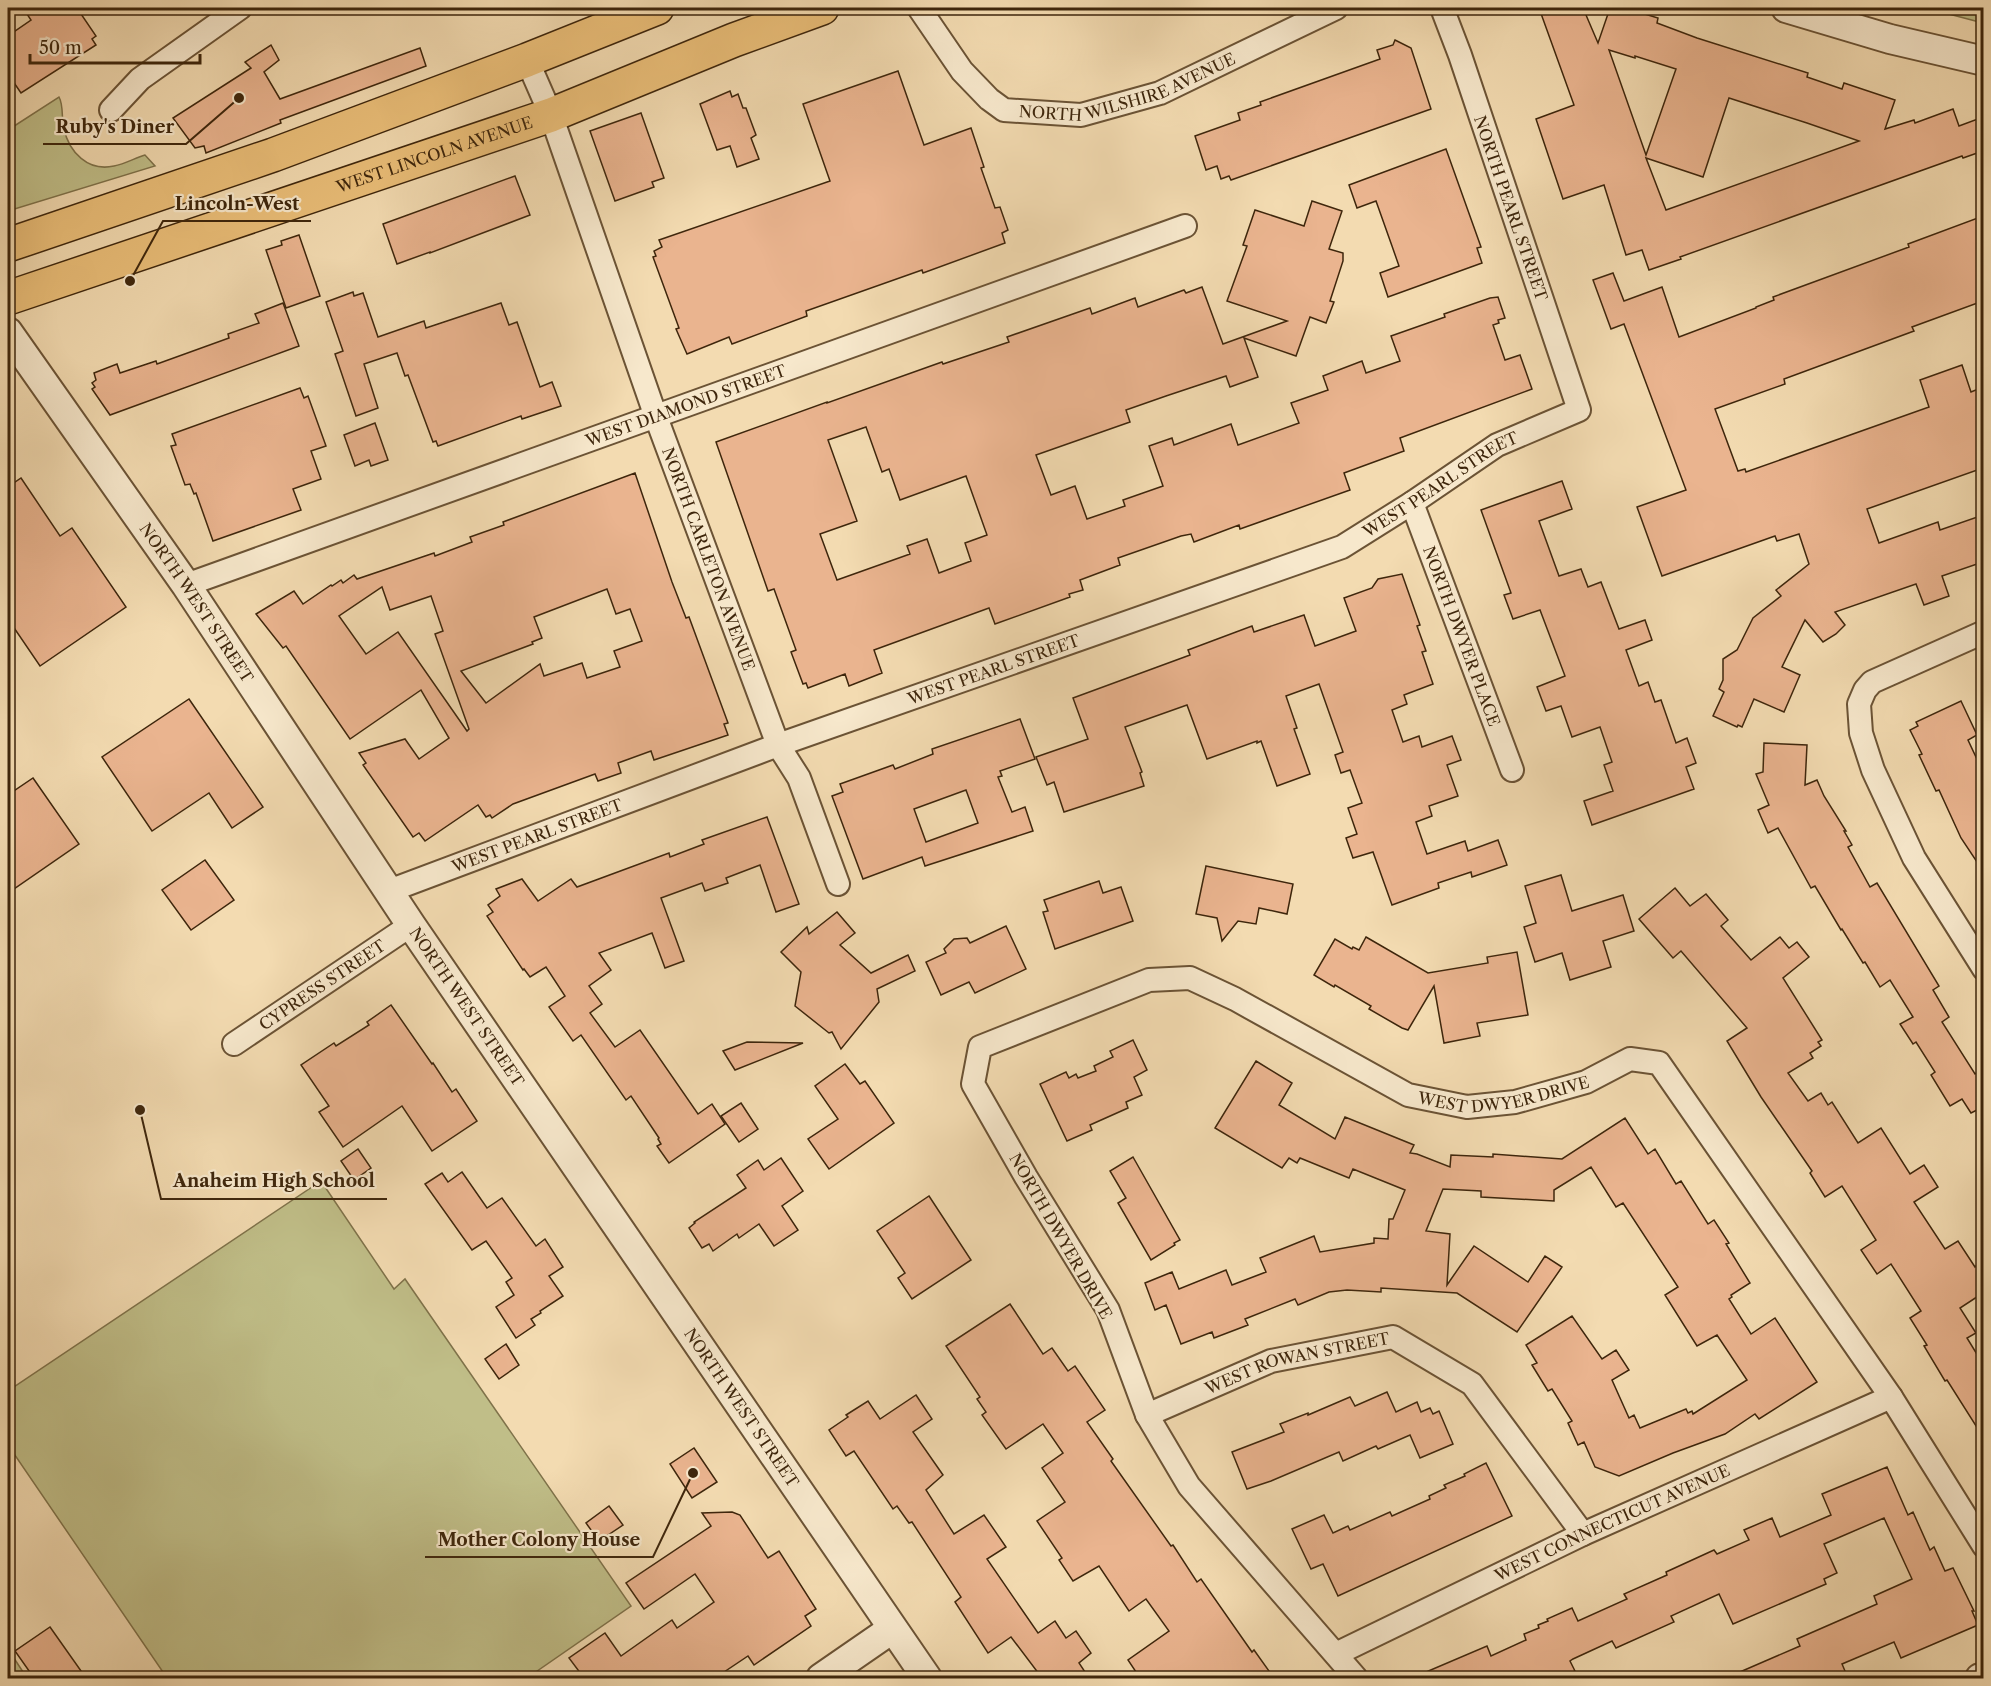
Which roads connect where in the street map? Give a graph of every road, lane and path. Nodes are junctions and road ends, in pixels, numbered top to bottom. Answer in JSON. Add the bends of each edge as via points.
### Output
{"nodes":[{"id":1,"x":240,"y":8,"type":"edge"},
{"id":2,"x":657,"y":8,"type":"edge"},
{"id":3,"x":822,"y":8,"type":"edge"},
{"id":4,"x":919,"y":8,"type":"edge"},
{"id":5,"x":1336,"y":8,"type":"edge"},
{"id":6,"x":1442,"y":8,"type":"edge"},
{"id":7,"x":1786,"y":8,"type":"edge"},
{"id":8,"x":528,"y":60,"type":"junction"},
{"id":9,"x":1983,"y":62,"type":"edge"},
{"id":10,"x":111,"y":110,"type":"dead end"},
{"id":11,"x":551,"y":115,"type":"junction"},
{"id":12,"x":1185,"y":226,"type":"dead end"},
{"id":13,"x":8,"y":245,"type":"edge"},
{"id":14,"x":8,"y":298,"type":"edge"},
{"id":15,"x":8,"y":332,"type":"edge"},
{"id":16,"x":1579,"y":410,"type":"joint"},
{"id":17,"x":656,"y":417,"type":"junction"},
{"id":18,"x":1412,"y":503,"type":"junction"},
{"id":19,"x":186,"y":585,"type":"junction"},
{"id":20,"x":1983,"y":632,"type":"edge"},
{"id":21,"x":778,"y":745,"type":"junction"},
{"id":22,"x":1512,"y":770,"type":"dead end"},
{"id":23,"x":838,"y":884,"type":"dead end"},
{"id":24,"x":389,"y":891,"type":"junction"},
{"id":25,"x":411,"y":924,"type":"junction"},
{"id":26,"x":1980,"y":960,"type":"edge"},
{"id":27,"x":234,"y":1044,"type":"dead end"},
{"id":28,"x":980,"y":1047,"type":"joint"},
{"id":29,"x":1891,"y":1397,"type":"junction"},
{"id":30,"x":1147,"y":1415,"type":"junction"},
{"id":31,"x":1583,"y":1534,"type":"junction"},
{"id":32,"x":1983,"y":1546,"type":"edge"},
{"id":33,"x":892,"y":1629,"type":"junction"},
{"id":34,"x":1336,"y":1654,"type":"junction"},
{"id":35,"x":821,"y":1678,"type":"edge"},
{"id":36,"x":927,"y":1678,"type":"edge"},
{"id":37,"x":1356,"y":1678,"type":"edge"}],
"edges":[{"from":1,"to":10,"type":"street","via":[[140,78]]},
{"from":2,"to":8,"type":"main road"},
{"from":3,"to":11,"type":"main road","name":"WEST LINCOLN AVENUE"},
{"from":4,"to":5,"type":"street","name":"NORTH WILSHIRE AVENUE","via":[[962,70],[1004,110],[1081,115],[1160,93]]},
{"from":6,"to":16,"type":"street","name":"NORTH PEARL STREET"},
{"from":7,"to":9,"type":"street"},
{"from":8,"to":11,"type":"street","name":"NORTH CARLETON AVENUE"},
{"from":8,"to":13,"type":"main road","via":[[273,155]]},
{"from":11,"to":14,"type":"main road","name":"WEST LINCOLN AVENUE"},
{"from":11,"to":17,"type":"street","name":"NORTH CARLETON AVENUE"},
{"from":12,"to":17,"type":"street","name":"WEST DIAMOND STREET"},
{"from":15,"to":19,"type":"street","name":"NORTH WEST STREET"},
{"from":16,"to":18,"type":"street","name":"WEST PEARL STREET","via":[[1497,446]]},
{"from":17,"to":19,"type":"street","name":"WEST DIAMOND STREET"},
{"from":17,"to":21,"type":"street","name":"NORTH CARLETON AVENUE"},
{"from":18,"to":21,"type":"street","name":"WEST PEARL STREET","via":[[1342,547]]},
{"from":18,"to":22,"type":"street","name":"NORTH DWYER PLACE"},
{"from":19,"to":24,"type":"street","name":"NORTH WEST STREET"},
{"from":20,"to":26,"type":"street","via":[[1872,682],[1859,704],[1861,733],[1873,770],[1914,858]]},
{"from":21,"to":23,"type":"street","name":"NORTH CARLETON AVENUE","via":[[799,778]]},
{"from":21,"to":24,"type":"street","name":"WEST PEARL STREET"},
{"from":24,"to":25,"type":"street","name":"NORTH WEST STREET"},
{"from":25,"to":27,"type":"street","name":"CYPRESS STREET"},
{"from":25,"to":33,"type":"street","name":"NORTH WEST STREET"},
{"from":28,"to":29,"type":"street","name":"WEST DWYER DRIVE","via":[[1149,980],[1190,978],[1408,1095],[1467,1107],[1515,1102],[1586,1082],[1630,1059],[1659,1063]]},
{"from":28,"to":30,"type":"street","name":"NORTH DWYER DRIVE","via":[[973,1084],[1108,1310]]},
{"from":29,"to":31,"type":"street","name":"WEST CONNECTICUT AVENUE"},
{"from":29,"to":32,"type":"street"},
{"from":30,"to":31,"type":"street","name":"WEST ROWAN STREET","via":[[1271,1360],[1393,1337],[1472,1384]]},
{"from":30,"to":34,"type":"street","name":"NORTH DWYER DRIVE","via":[[1189,1486]]},
{"from":31,"to":34,"type":"street","name":"WEST CONNECTICUT AVENUE"},
{"from":33,"to":35,"type":"street"},
{"from":33,"to":36,"type":"street","name":"NORTH WEST STREET"},
{"from":34,"to":37,"type":"street","name":"NORTH DWYER DRIVE"}]}
